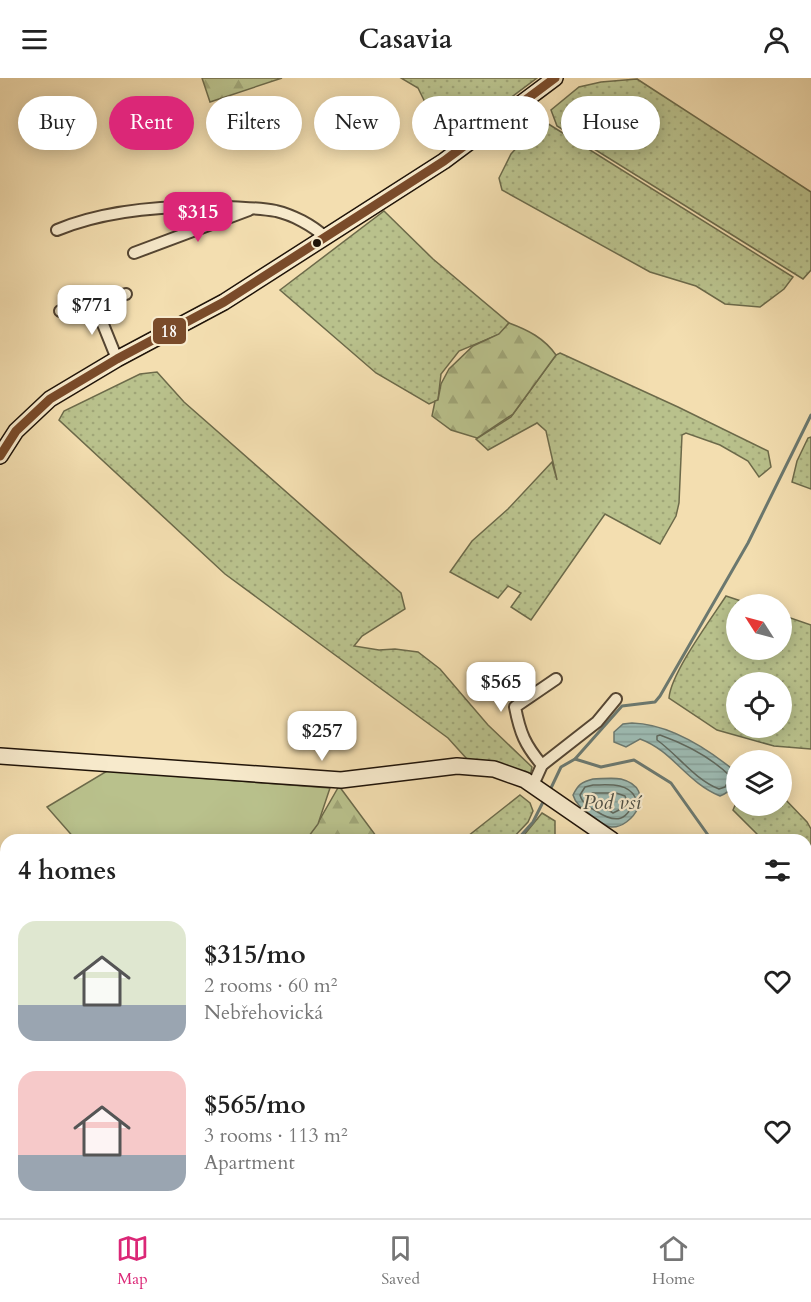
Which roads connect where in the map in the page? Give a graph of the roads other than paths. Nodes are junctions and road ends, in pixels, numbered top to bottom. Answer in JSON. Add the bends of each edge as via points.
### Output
{"nodes":[{"id":1,"x":555,"y":78,"type":"edge"},
{"id":2,"x":253,"y":208,"type":"junction"},
{"id":3,"x":57,"y":230,"type":"dead end"},
{"id":4,"x":325,"y":237,"type":"junction"},
{"id":5,"x":134,"y":254,"type":"dead end"},
{"id":6,"x":126,"y":294,"type":"dead end"},
{"id":7,"x":94,"y":302,"type":"junction"},
{"id":8,"x":60,"y":311,"type":"dead end"},
{"id":9,"x":117,"y":359,"type":"junction"},
{"id":10,"x":0,"y":456,"type":"edge"},
{"id":11,"x":556,"y":680,"type":"dead end"},
{"id":12,"x":616,"y":699,"type":"dead end"},
{"id":13,"x":0,"y":756,"type":"edge"},
{"id":14,"x":542,"y":765,"type":"junction"},
{"id":15,"x":533,"y":785,"type":"junction"},
{"id":16,"x":603,"y":834,"type":"edge"}],
"edges":[{"from":1,"to":4,"type":"street","via":[[444,161]]},
{"from":2,"to":3,"type":"street","via":[[147,209],[85,220]]},
{"from":2,"to":4,"type":"street","via":[[289,216]]},
{"from":2,"to":5,"type":"street"},
{"from":4,"to":9,"type":"street","via":[[224,302]]},
{"from":6,"to":7,"type":"street"},
{"from":7,"to":8,"type":"street"},
{"from":7,"to":9,"type":"street"},
{"from":9,"to":10,"type":"street","via":[[50,399],[16,431]]},
{"from":11,"to":14,"type":"street","via":[[515,707],[527,747]]},
{"from":12,"to":14,"type":"street","via":[[597,722]]},
{"from":13,"to":15,"type":"street","via":[[340,780],[457,766],[494,769]]},
{"from":14,"to":15,"type":"street"},
{"from":15,"to":16,"type":"street"}]}
